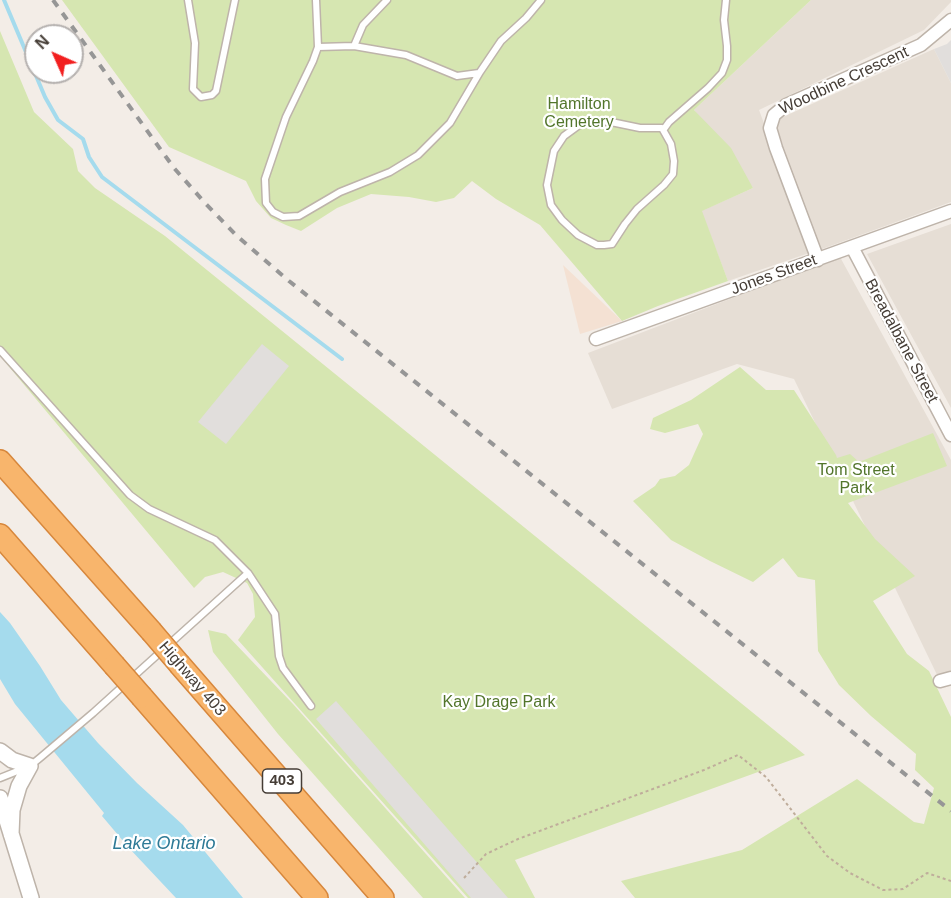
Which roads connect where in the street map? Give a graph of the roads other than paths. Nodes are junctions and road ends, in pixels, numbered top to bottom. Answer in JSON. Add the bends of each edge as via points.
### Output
{"nodes":[{"id":1,"x":188,"y":0,"type":"edge"},
{"id":2,"x":235,"y":0,"type":"edge"},
{"id":3,"x":316,"y":0,"type":"edge"},
{"id":4,"x":387,"y":0,"type":"edge"},
{"id":5,"x":541,"y":0,"type":"edge"},
{"id":6,"x":726,"y":0,"type":"edge"},
{"id":7,"x":951,"y":20,"type":"edge"},
{"id":8,"x":354,"y":46,"type":"junction"},
{"id":9,"x":318,"y":47,"type":"junction"},
{"id":10,"x":479,"y":73,"type":"junction"},
{"id":11,"x":664,"y":129,"type":"junction"},
{"id":12,"x":951,"y":211,"type":"edge"},
{"id":13,"x":852,"y":247,"type":"junction"},
{"id":14,"x":818,"y":260,"type":"junction"},
{"id":15,"x":596,"y":339,"type":"dead end"},
{"id":16,"x":0,"y":350,"type":"edge"},
{"id":17,"x":951,"y":435,"type":"edge"},
{"id":18,"x":0,"y":461,"type":"edge"},
{"id":19,"x":0,"y":535,"type":"edge"},
{"id":20,"x":248,"y":573,"type":"junction"},
{"id":21,"x":311,"y":706,"type":"dead end"},
{"id":22,"x":0,"y":752,"type":"edge"},
{"id":23,"x":36,"y":761,"type":"junction"},
{"id":24,"x":0,"y":778,"type":"edge"},
{"id":25,"x":0,"y":798,"type":"edge"},
{"id":26,"x":11,"y":834,"type":"junction"},
{"id":27,"x":32,"y":898,"type":"edge"},
{"id":28,"x":317,"y":898,"type":"edge"},
{"id":29,"x":383,"y":898,"type":"edge"}],
"edges":[{"from":1,"to":2,"type":"lane","via":[[195,43],[193,89],[201,97],[216,91]]},
{"from":3,"to":9,"type":"lane"},
{"from":4,"to":8,"type":"lane","via":[[363,25]]},
{"from":5,"to":10,"type":"lane","via":[[501,41]]},
{"from":6,"to":11,"type":"lane","via":[[727,60],[722,73]]},
{"from":7,"to":14,"type":"street","name":"Woodbine Crescent","via":[[921,45],[786,105],[774,115],[770,128]]},
{"from":8,"to":9,"type":"lane"},
{"from":8,"to":10,"type":"lane","via":[[406,55],[457,76]]},
{"from":9,"to":10,"type":"lane","via":[[286,117],[266,179],[266,203],[283,217],[298,216],[417,155],[450,123]]},
{"from":11,"to":11,"type":"lane","via":[[597,121],[579,125],[564,136],[554,152],[547,185],[551,205],[562,220],[597,245],[612,244],[637,209],[673,174],[671,144]]},
{"from":12,"to":13,"type":"street","name":"Jones Street"},
{"from":13,"to":14,"type":"street","name":"Jones Street"},
{"from":13,"to":17,"type":"street","name":"Breadalbane Street"},
{"from":14,"to":15,"type":"street","name":"Jones Street"},
{"from":16,"to":20,"type":"lane","via":[[129,495],[149,509],[215,540]]},
{"from":18,"to":29,"type":"highway","name":"Highway 403","number":"403","bridge":true},
{"from":19,"to":28,"type":"highway","bridge":true},
{"from":20,"to":21,"type":"lane","via":[[275,614],[284,668]]},
{"from":20,"to":23,"type":"lane"},
{"from":22,"to":23,"type":"street","via":[[12,760]]},
{"from":23,"to":24,"type":"lane"},
{"from":23,"to":26,"type":"street","via":[[19,786]]},
{"from":25,"to":26,"type":"street"},
{"from":26,"to":27,"type":"street"}]}
